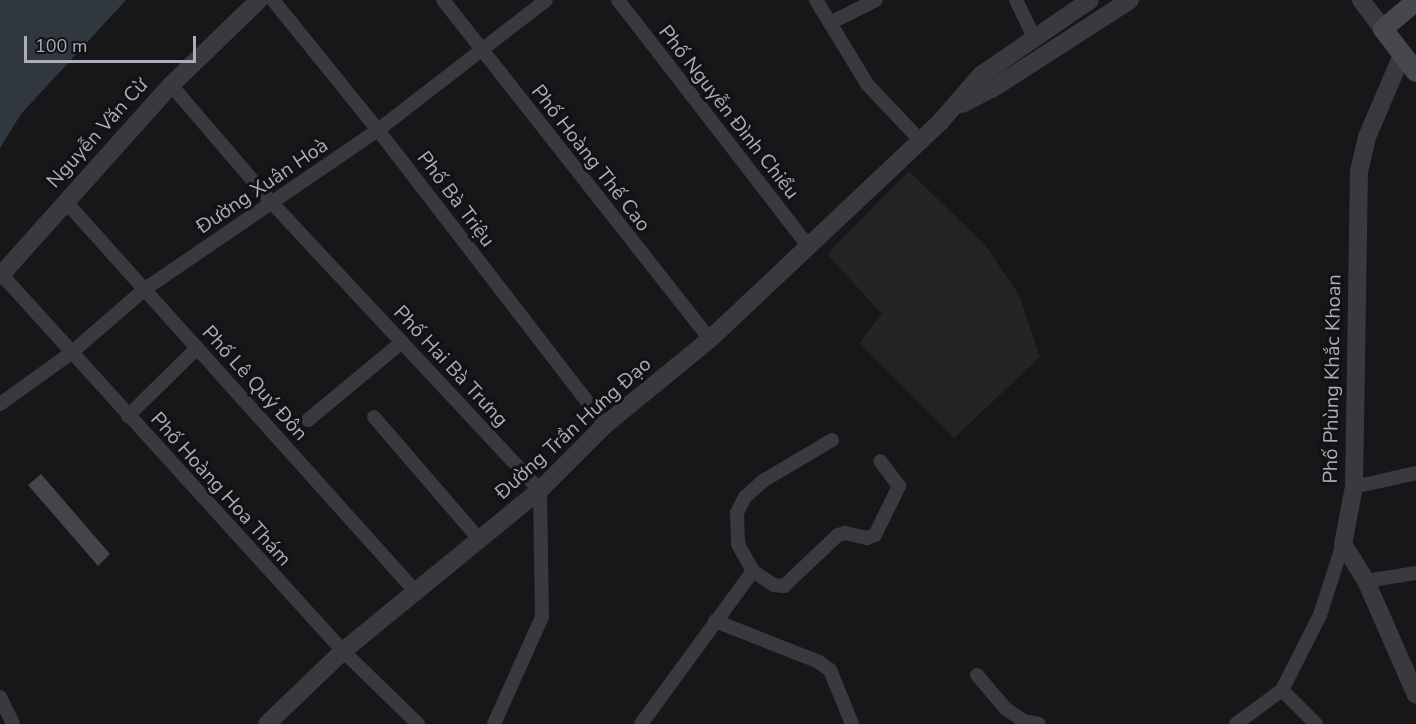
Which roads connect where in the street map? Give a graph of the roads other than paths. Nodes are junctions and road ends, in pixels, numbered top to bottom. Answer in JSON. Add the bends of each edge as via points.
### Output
{"nodes":[{"id":1,"x":259,"y":0,"type":"edge"},
{"id":2,"x":273,"y":0,"type":"edge"},
{"id":3,"x":443,"y":0,"type":"edge"},
{"id":4,"x":546,"y":0,"type":"edge"},
{"id":5,"x":618,"y":0,"type":"edge"},
{"id":6,"x":816,"y":0,"type":"edge"},
{"id":7,"x":876,"y":0,"type":"edge"},
{"id":8,"x":1016,"y":0,"type":"edge"},
{"id":9,"x":1090,"y":0,"type":"edge"},
{"id":10,"x":1130,"y":0,"type":"edge"},
{"id":11,"x":1361,"y":0,"type":"edge"},
{"id":12,"x":1416,"y":1,"type":"edge"},
{"id":13,"x":831,"y":23,"type":"junction"},
{"id":14,"x":1383,"y":29,"type":"junction"},
{"id":15,"x":1034,"y":37,"type":"junction"},
{"id":16,"x":481,"y":51,"type":"junction"},
{"id":17,"x":1402,"y":55,"type":"junction"},
{"id":18,"x":1416,"y":72,"type":"edge"},
{"id":19,"x":171,"y":85,"type":"junction"},
{"id":20,"x":955,"y":107,"type":"junction"},
{"id":21,"x":378,"y":130,"type":"junction"},
{"id":22,"x":920,"y":140,"type":"junction"},
{"id":23,"x":66,"y":202,"type":"junction"},
{"id":24,"x":273,"y":202,"type":"junction"},
{"id":25,"x":810,"y":247,"type":"junction"},
{"id":26,"x":1,"y":275,"type":"edge"},
{"id":27,"x":145,"y":290,"type":"junction"},
{"id":28,"x":710,"y":339,"type":"junction"},
{"id":29,"x":402,"y":342,"type":"junction"},
{"id":30,"x":197,"y":348,"type":"junction"},
{"id":31,"x":70,"y":353,"type":"junction"},
{"id":32,"x":0,"y":404,"type":"edge"},
{"id":33,"x":128,"y":416,"type":"junction"},
{"id":34,"x":374,"y":417,"type":"dead end"},
{"id":35,"x":308,"y":420,"type":"dead end"},
{"id":36,"x":605,"y":425,"type":"junction"},
{"id":37,"x":832,"y":440,"type":"dead end"},
{"id":38,"x":880,"y":461,"type":"dead end"},
{"id":39,"x":1416,"y":473,"type":"edge"},
{"id":40,"x":1354,"y":487,"type":"junction"},
{"id":41,"x":540,"y":490,"type":"junction"},
{"id":42,"x":479,"y":539,"type":"junction"},
{"id":43,"x":1343,"y":544,"type":"junction"},
{"id":44,"x":753,"y":571,"type":"junction"},
{"id":45,"x":1416,"y":573,"type":"edge"},
{"id":46,"x":1366,"y":581,"type":"junction"},
{"id":47,"x":415,"y":591,"type":"junction"},
{"id":48,"x":715,"y":621,"type":"junction"},
{"id":49,"x":343,"y":651,"type":"junction"},
{"id":50,"x":977,"y":675,"type":"dead end"},
{"id":51,"x":1413,"y":685,"type":"edge"},
{"id":52,"x":1282,"y":690,"type":"junction"},
{"id":53,"x":0,"y":697,"type":"edge"},
{"id":54,"x":13,"y":724,"type":"edge"},
{"id":55,"x":267,"y":724,"type":"edge"},
{"id":56,"x":418,"y":724,"type":"edge"},
{"id":57,"x":494,"y":724,"type":"edge"},
{"id":58,"x":641,"y":724,"type":"edge"},
{"id":59,"x":852,"y":724,"type":"edge"},
{"id":60,"x":1039,"y":724,"type":"edge"},
{"id":61,"x":1236,"y":724,"type":"edge"},
{"id":62,"x":1316,"y":724,"type":"edge"}],
"edges":[{"from":1,"to":19,"type":"street","name":"Nguyễn Văn Cừ"},
{"from":2,"to":21,"type":"street","name":"Phố Bà Triệu"},
{"from":3,"to":16,"type":"street","name":"Phố Hoàng Thế Cao"},
{"from":4,"to":16,"type":"street","name":"Đường Xuân Hoà"},
{"from":5,"to":25,"type":"street","name":"Phố Nguyễn Đình Chiểu"},
{"from":6,"to":13,"type":"street"},
{"from":7,"to":13,"type":"street"},
{"from":8,"to":15,"type":"street"},
{"from":9,"to":15,"type":"street","name":"Đường Trần Hưng Đạo"},
{"from":10,"to":20,"type":"street","name":"Đường Trần Hưng Đạo","via":[[992,89]]},
{"from":11,"to":14,"type":"street"},
{"from":12,"to":14,"type":"main road"},
{"from":13,"to":22,"type":"street","via":[[867,84]]},
{"from":14,"to":17,"type":"main road"},
{"from":15,"to":20,"type":"street","name":"Đường Trần Hưng Đạo","via":[[981,75]]},
{"from":16,"to":21,"type":"street","name":"Đường Xuân Hoà"},
{"from":16,"to":28,"type":"street","name":"Phố Hoàng Thế Cao"},
{"from":17,"to":18,"type":"main road"},
{"from":17,"to":40,"type":"street","name":"Phố Phùng Khắc Khoan","via":[[1366,137],[1357,188]]},
{"from":19,"to":23,"type":"street","name":"Nguyễn Văn Cừ"},
{"from":19,"to":24,"type":"street","name":"Phố Hai Bà Trưng"},
{"from":20,"to":22,"type":"street","name":"Đường Trần Hưng Đạo"},
{"from":21,"to":24,"type":"street","name":"Đường Xuân Hoà"},
{"from":21,"to":36,"type":"street","name":"Phố Bà Triệu"},
{"from":22,"to":25,"type":"street","name":"Đường Trần Hưng Đạo"},
{"from":23,"to":26,"type":"street","name":"Nguyễn Văn Cừ"},
{"from":23,"to":27,"type":"street","name":"Phố Lê Quý Đôn"},
{"from":24,"to":27,"type":"street","name":"Đường Xuân Hoà"},
{"from":24,"to":29,"type":"street","name":"Phố Hai Bà Trưng"},
{"from":25,"to":28,"type":"street","name":"Đường Trần Hưng Đạo"},
{"from":26,"to":31,"type":"street","name":"Phố Hoàng Hoa Thám"},
{"from":27,"to":30,"type":"street","name":"Phố Lê Quý Đôn"},
{"from":27,"to":31,"type":"street","name":"Đường Xuân Hoà"},
{"from":28,"to":36,"type":"street","name":"Đường Trần Hưng Đạo"},
{"from":29,"to":35,"type":"street"},
{"from":29,"to":41,"type":"street","name":"Phố Hai Bà Trưng"},
{"from":30,"to":33,"type":"street"},
{"from":30,"to":47,"type":"street","name":"Phố Lê Quý Đôn"},
{"from":31,"to":32,"type":"street","name":"Đường Xuân Hoà"},
{"from":31,"to":33,"type":"street","name":"Phố Hoàng Hoa Thám"},
{"from":33,"to":49,"type":"street","name":"Phố Hoàng Hoa Thám"},
{"from":34,"to":42,"type":"street"},
{"from":36,"to":41,"type":"street","name":"Đường Trần Hưng Đạo"},
{"from":37,"to":44,"type":"street","via":[[745,497],[735,528],[738,544]]},
{"from":38,"to":44,"type":"street","via":[[899,486],[875,535],[838,536],[784,586],[774,585]]},
{"from":39,"to":40,"type":"street"},
{"from":40,"to":43,"type":"street","name":"Phố Phùng Khắc Khoan"},
{"from":41,"to":42,"type":"street","name":"Đường Trần Hưng Đạo"},
{"from":41,"to":57,"type":"street","via":[[542,617]]},
{"from":42,"to":47,"type":"street","name":"Đường Trần Hưng Đạo"},
{"from":43,"to":46,"type":"street"},
{"from":43,"to":52,"type":"street","via":[[1320,615]]},
{"from":44,"to":48,"type":"street"},
{"from":45,"to":46,"type":"street"},
{"from":46,"to":51,"type":"street"},
{"from":47,"to":49,"type":"street","name":"Đường Trần Hưng Đạo"},
{"from":48,"to":58,"type":"street"},
{"from":48,"to":59,"type":"street","via":[[819,662],[830,670]]},
{"from":49,"to":55,"type":"street","name":"Đường Trần Hưng Đạo"},
{"from":49,"to":56,"type":"street","name":"Phố Hoàng Hoa Thám"},
{"from":50,"to":60,"type":"street","via":[[1006,709],[1024,721]]},
{"from":52,"to":61,"type":"street"},
{"from":52,"to":62,"type":"street"},
{"from":53,"to":54,"type":"street"}]}
